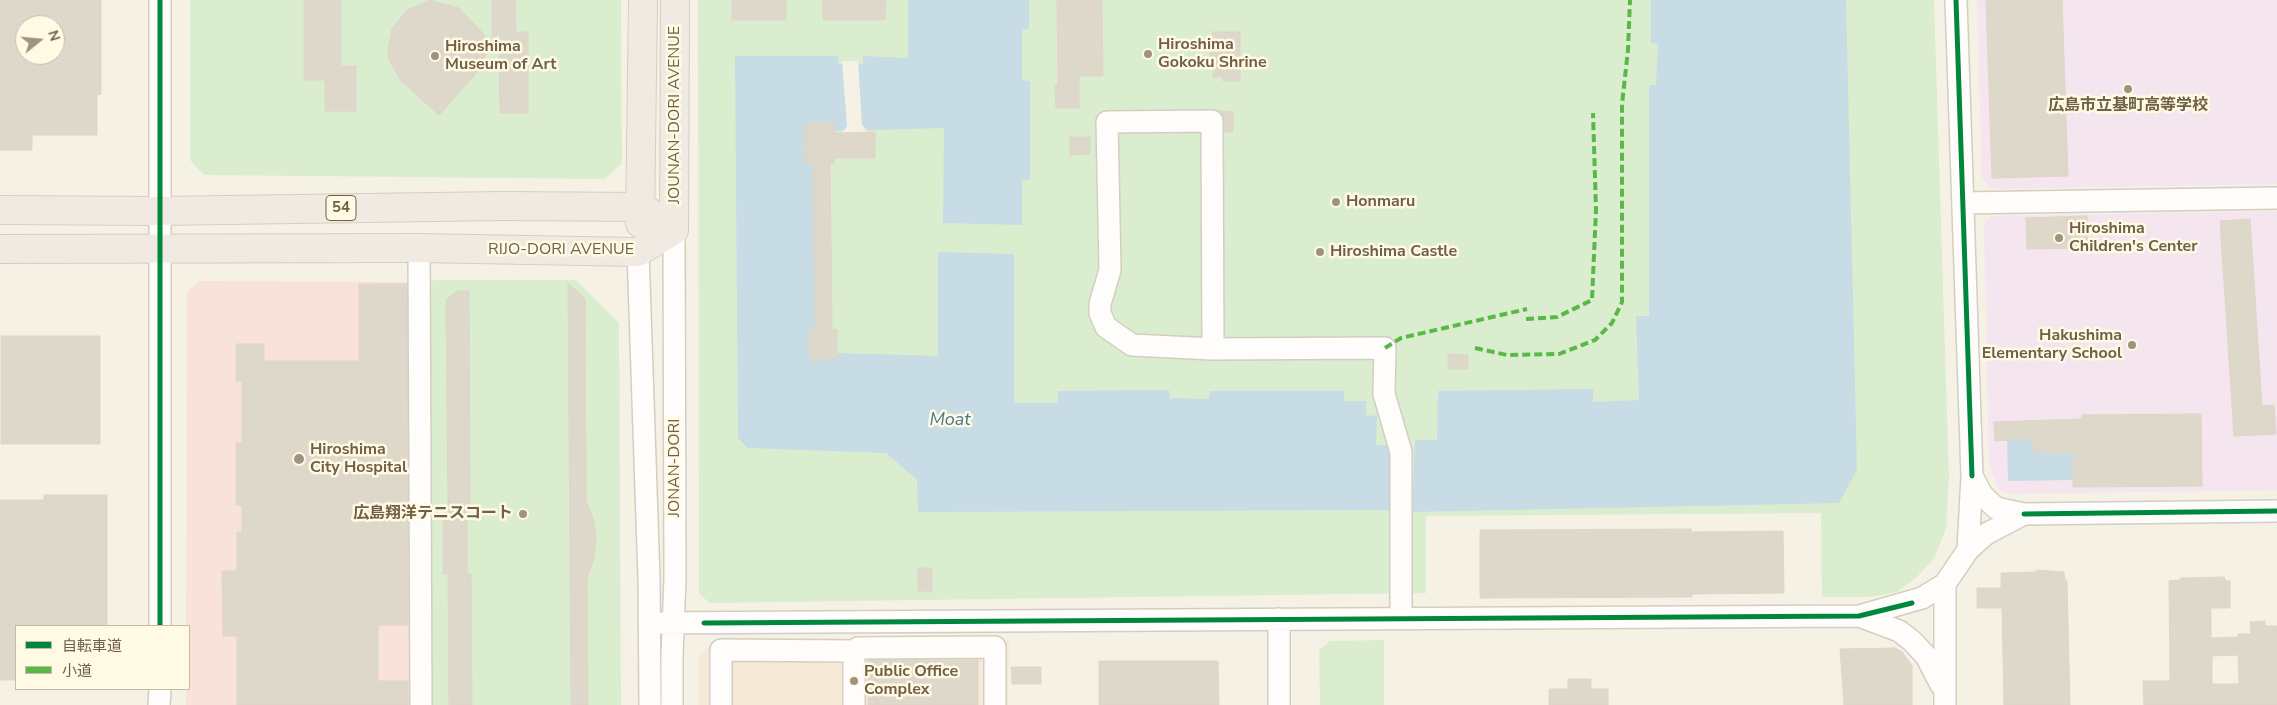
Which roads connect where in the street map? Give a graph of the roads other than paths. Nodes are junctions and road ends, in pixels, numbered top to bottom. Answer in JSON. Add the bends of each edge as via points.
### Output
{"nodes":[{"id":1,"x":160,"y":0,"type":"edge"},
{"id":2,"x":643,"y":0,"type":"edge"},
{"id":3,"x":675,"y":0,"type":"edge"},
{"id":4,"x":1956,"y":0,"type":"edge"},
{"id":5,"x":2277,"y":198,"type":"edge"},
{"id":6,"x":1963,"y":203,"type":"junction"},
{"id":7,"x":642,"y":207,"type":"junction"},
{"id":8,"x":0,"y":210,"type":"edge"},
{"id":9,"x":158,"y":211,"type":"junction"},
{"id":10,"x":674,"y":230,"type":"junction"},
{"id":11,"x":419,"y":248,"type":"junction"},
{"id":12,"x":0,"y":249,"type":"edge"},
{"id":13,"x":159,"y":249,"type":"junction"},
{"id":14,"x":638,"y":252,"type":"junction"},
{"id":15,"x":1213,"y":349,"type":"junction"},
{"id":16,"x":1972,"y":476,"type":"junction"},
{"id":17,"x":2277,"y":511,"type":"edge"},
{"id":18,"x":2024,"y":514,"type":"junction"},
{"id":19,"x":1968,"y":550,"type":"junction"},
{"id":20,"x":1945,"y":584,"type":"junction"},
{"id":21,"x":1859,"y":616,"type":"junction"},
{"id":22,"x":1401,"y":618,"type":"junction"},
{"id":23,"x":1279,"y":619,"type":"junction"},
{"id":24,"x":649,"y":623,"type":"junction"},
{"id":25,"x":674,"y":623,"type":"junction"},
{"id":26,"x":160,"y":625,"type":"edge"},
{"id":27,"x":854,"y":651,"type":"junction"},
{"id":28,"x":160,"y":690,"type":"edge"},
{"id":29,"x":1944,"y":698,"type":"edge"},
{"id":30,"x":160,"y":705,"type":"edge"},
{"id":31,"x":421,"y":705,"type":"edge"},
{"id":32,"x":650,"y":705,"type":"edge"},
{"id":33,"x":672,"y":705,"type":"edge"},
{"id":34,"x":721,"y":705,"type":"edge"},
{"id":35,"x":854,"y":705,"type":"edge"},
{"id":36,"x":995,"y":705,"type":"edge"},
{"id":37,"x":1278,"y":705,"type":"edge"}],
"edges":[{"from":1,"to":9,"type":"street"},
{"from":2,"to":7,"type":"highway","name":"JOUNAN-DORI AVENUE"},
{"from":3,"to":10,"type":"highway","name":"JOUNAN-DORI AVENUE"},
{"from":4,"to":6,"type":"street"},
{"from":5,"to":6,"type":"street"},
{"from":6,"to":16,"type":"street"},
{"from":7,"to":9,"type":"highway","number":"54"},
{"from":7,"to":10,"type":"highway"},
{"from":7,"to":14,"type":"highway","name":"JOUNAN-DORI AVENUE"},
{"from":8,"to":9,"type":"highway","number":"54"},
{"from":9,"to":13,"type":"street"},
{"from":10,"to":14,"type":"highway","name":"RIJO-DORI AVENUE"},
{"from":10,"to":25,"type":"street","name":"JONAN-DORI"},
{"from":11,"to":13,"type":"highway","name":"RIJO-DORI AVENUE"},
{"from":11,"to":14,"type":"highway","name":"RIJO-DORI AVENUE"},
{"from":11,"to":31,"type":"street"},
{"from":12,"to":13,"type":"highway","name":"RIJO-DORI AVENUE"},
{"from":13,"to":26,"type":"street"},
{"from":14,"to":24,"type":"street","name":"JONAN-DORI"},
{"from":15,"to":15,"type":"street","via":[[1212,121],[1107,122],[1110,270],[1100,304],[1106,327],[1132,345]]},
{"from":15,"to":22,"type":"street","via":[[1385,348],[1384,394],[1401,452]]},
{"from":16,"to":18,"type":"street","via":[[1982,495],[1996,508]]},
{"from":16,"to":19,"type":"street"},
{"from":17,"to":18,"type":"street"},
{"from":18,"to":19,"type":"street","via":[[1986,534]]},
{"from":19,"to":20,"type":"street"},
{"from":20,"to":21,"type":"street","via":[[1912,603]]},
{"from":20,"to":29,"type":"street"},
{"from":21,"to":22,"type":"street"},
{"from":21,"to":29,"type":"street","via":[[1899,632],[1912,641],[1932,665]]},
{"from":22,"to":23,"type":"street"},
{"from":23,"to":25,"type":"street"},
{"from":23,"to":37,"type":"street"},
{"from":24,"to":25,"type":"street"},
{"from":24,"to":32,"type":"street","name":"JONAN-DORI"},
{"from":25,"to":33,"type":"street","name":"JONAN-DORI"},
{"from":27,"to":34,"type":"street","via":[[721,650]]},
{"from":27,"to":35,"type":"street"},
{"from":27,"to":36,"type":"street","via":[[858,648],[995,647]]},
{"from":28,"to":30,"type":"street"}]}
